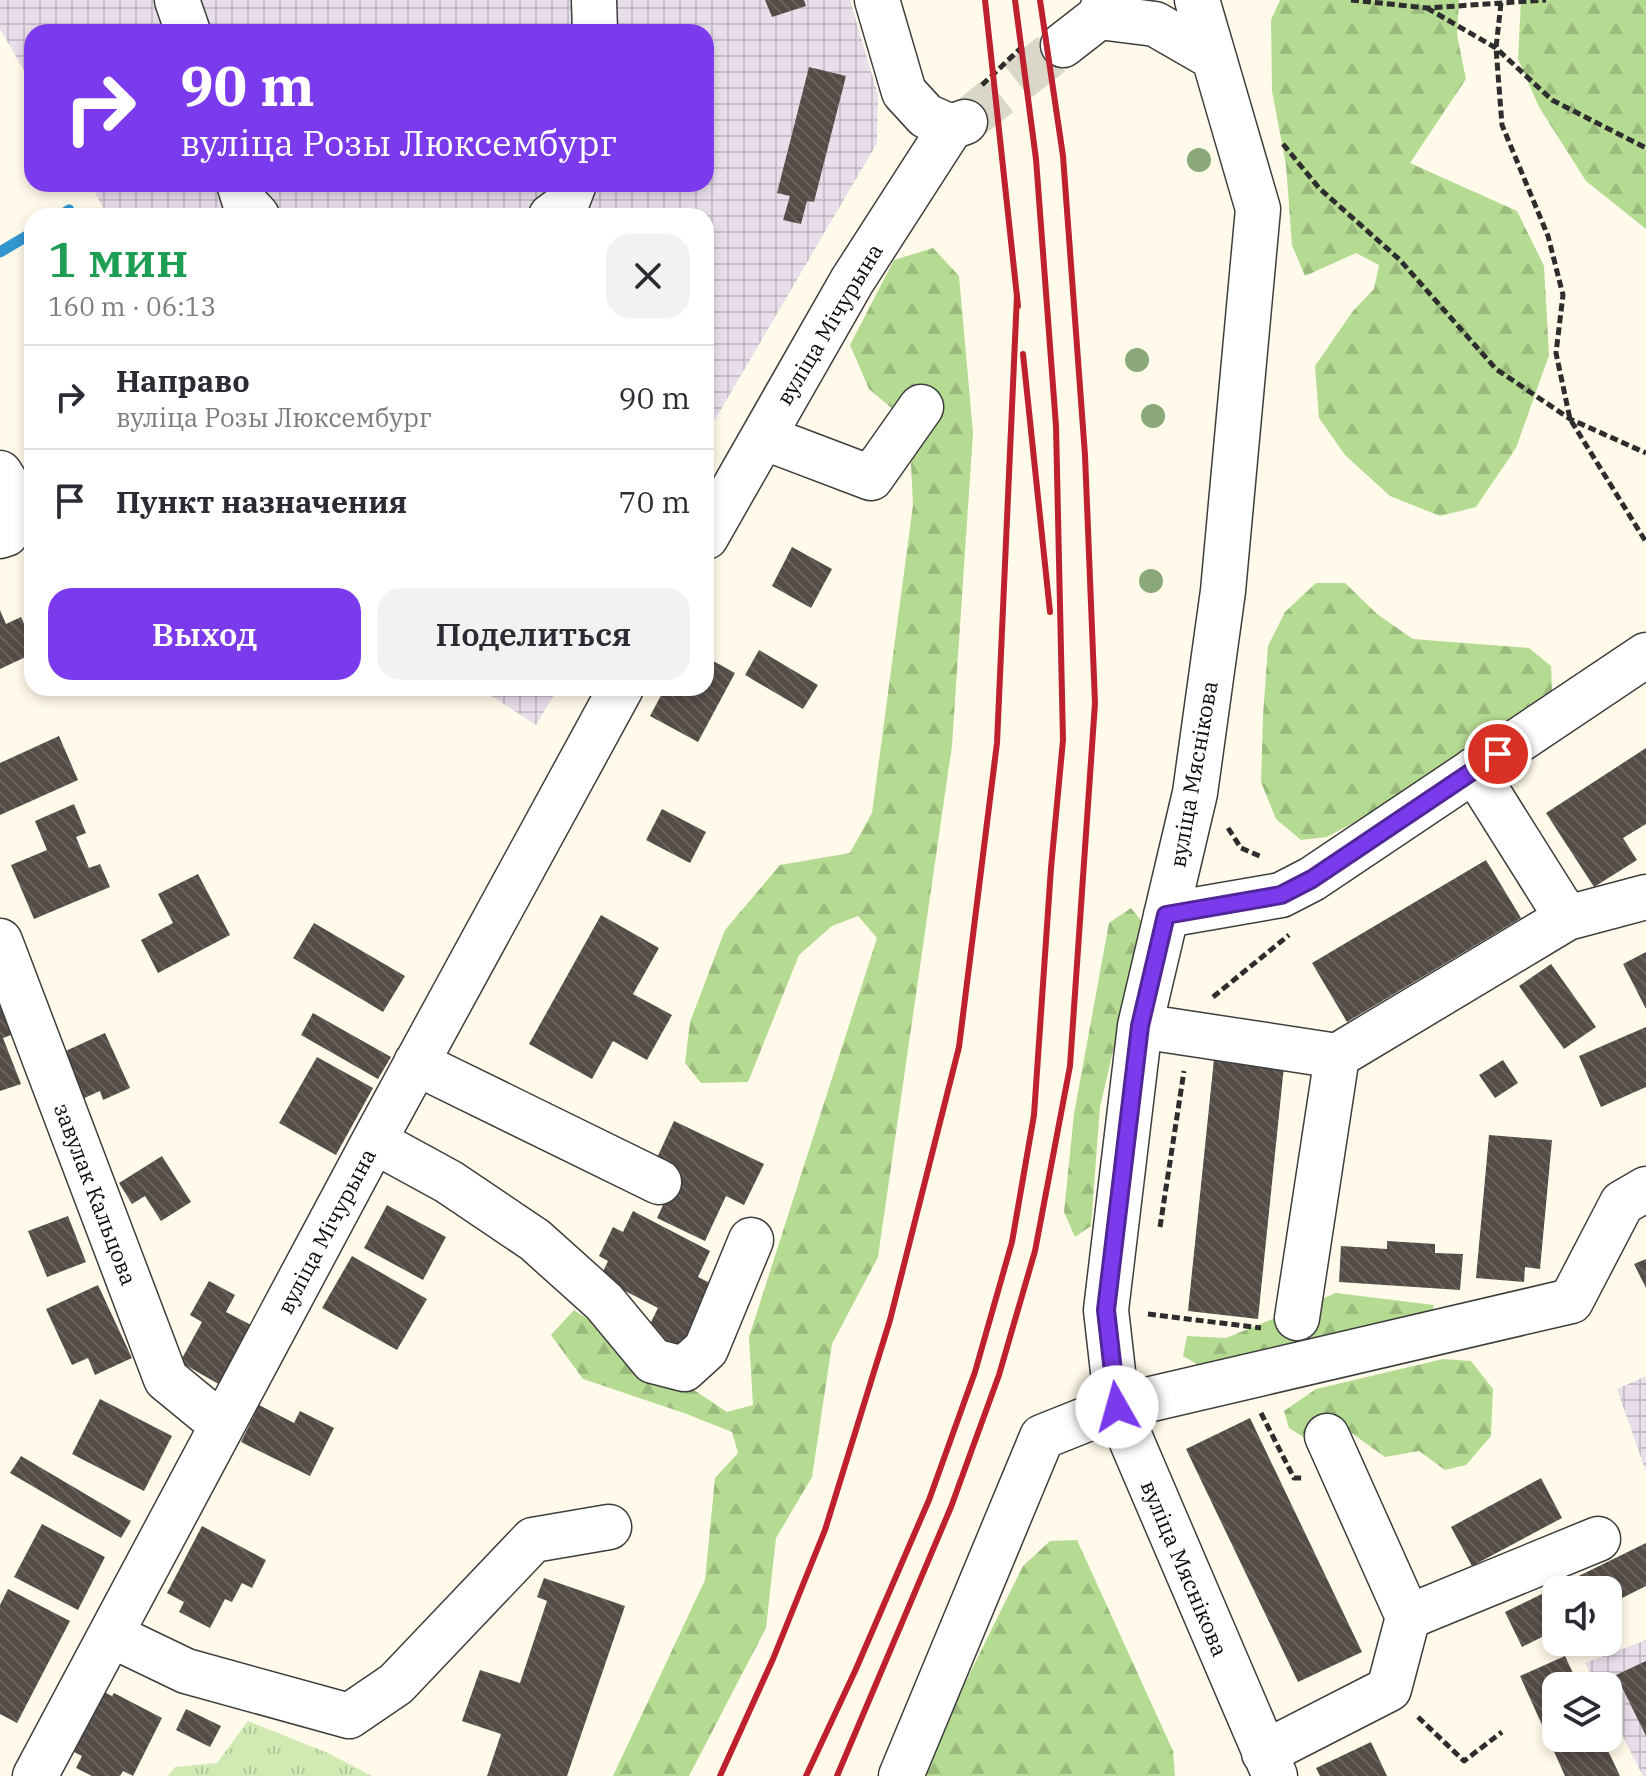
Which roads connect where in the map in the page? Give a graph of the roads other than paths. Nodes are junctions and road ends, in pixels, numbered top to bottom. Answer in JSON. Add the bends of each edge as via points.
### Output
{"nodes":[{"id":1,"x":177,"y":0,"type":"edge"},
{"id":2,"x":594,"y":0,"type":"edge"},
{"id":3,"x":877,"y":0,"type":"edge"},
{"id":4,"x":1197,"y":0,"type":"edge"},
{"id":5,"x":1102,"y":9,"type":"edge"},
{"id":6,"x":185,"y":24,"type":"edge"},
{"id":7,"x":595,"y":24,"type":"edge"},
{"id":8,"x":1045,"y":44,"type":"tunnel mouth"},
{"id":9,"x":1214,"y":58,"type":"junction"},
{"id":10,"x":921,"y":407,"type":"dead end"},
{"id":11,"x":763,"y":437,"type":"junction"},
{"id":12,"x":0,"y":473,"type":"edge"},
{"id":13,"x":714,"y":523,"type":"edge"},
{"id":14,"x":0,"y":536,"type":"edge"},
{"id":15,"x":1646,"y":655,"type":"edge"},
{"id":16,"x":617,"y":696,"type":"edge"},
{"id":17,"x":1474,"y":770,"type":"junction"},
{"id":18,"x":1646,"y":897,"type":"edge"},
{"id":19,"x":1166,"y":915,"type":"junction"},
{"id":20,"x":1567,"y":918,"type":"junction"},
{"id":21,"x":0,"y":941,"type":"edge"},
{"id":22,"x":1140,"y":1026,"type":"junction"},
{"id":23,"x":1337,"y":1056,"type":"junction"},
{"id":24,"x":416,"y":1063,"type":"junction"},
{"id":25,"x":374,"y":1141,"type":"junction"},
{"id":26,"x":659,"y":1182,"type":"dead end"},
{"id":27,"x":1646,"y":1189,"type":"edge"},
{"id":28,"x":751,"y":1240,"type":"dead end"},
{"id":29,"x":1297,"y":1318,"type":"road end"},
{"id":30,"x":1117,"y":1407,"type":"junction"},
{"id":31,"x":222,"y":1425,"type":"junction"},
{"id":32,"x":1327,"y":1436,"type":"dead end"},
{"id":33,"x":609,"y":1527,"type":"dead end"},
{"id":34,"x":1598,"y":1539,"type":"dead end"},
{"id":35,"x":1408,"y":1617,"type":"junction"},
{"id":36,"x":111,"y":1635,"type":"junction"},
{"id":37,"x":1269,"y":1764,"type":"edge"},
{"id":38,"x":35,"y":1776,"type":"edge"},
{"id":39,"x":901,"y":1776,"type":"edge"}],
"edges":[{"from":1,"to":6,"type":"street"},
{"from":2,"to":7,"type":"street"},
{"from":3,"to":11,"type":"street","name":"вуліца Мічурына","via":[[904,92],[926,116],[964,113],[852,281]]},
{"from":4,"to":9,"type":"street","name":"вуліца Мяснікова"},
{"from":5,"to":8,"type":"street"},
{"from":5,"to":9,"type":"street","via":[[1155,24]]},
{"from":9,"to":19,"type":"street","name":"вуліца Мяснікова","via":[[1258,209],[1223,591],[1195,793]]},
{"from":10,"to":11,"type":"street","via":[[871,478]]},
{"from":11,"to":13,"type":"street","name":"вуліца Мічурына"},
{"from":12,"to":14,"type":"street","via":[[21,507]]},
{"from":15,"to":17,"type":"street"},
{"from":16,"to":24,"type":"street","name":"вуліца Мічурына"},
{"from":17,"to":19,"type":"street","via":[[1281,895]]},
{"from":17,"to":20,"type":"street"},
{"from":18,"to":20,"type":"street"},
{"from":19,"to":22,"type":"street","name":"вуліца Мяснікова"},
{"from":20,"to":23,"type":"street"},
{"from":21,"to":31,"type":"street","name":"завулак Кальцова","via":[[166,1379]]},
{"from":22,"to":23,"type":"street"},
{"from":22,"to":30,"type":"street","name":"вуліца Мяснікова","via":[[1106,1310]]},
{"from":23,"to":29,"type":"street"},
{"from":24,"to":25,"type":"street","name":"вуліца Мічурына"},
{"from":24,"to":26,"type":"street"},
{"from":25,"to":28,"type":"street","via":[[449,1182],[535,1240],[604,1302],[653,1361],[684,1369],[706,1349]]},
{"from":25,"to":31,"type":"street","name":"вуліца Мічурына"},
{"from":27,"to":30,"type":"street","via":[[1622,1203],[1571,1301]]},
{"from":30,"to":37,"type":"street","name":"вуліца Мяснікова"},
{"from":30,"to":39,"type":"street","via":[[1042,1437]]},
{"from":31,"to":36,"type":"street","name":"вуліца Мічурына"},
{"from":32,"to":35,"type":"street"},
{"from":33,"to":36,"type":"street","via":[[533,1540],[396,1684],[349,1716],[186,1671]]},
{"from":34,"to":35,"type":"street"},
{"from":35,"to":37,"type":"street","via":[[1389,1689]]},
{"from":36,"to":38,"type":"street","name":"вуліца Мічурына"}]}
